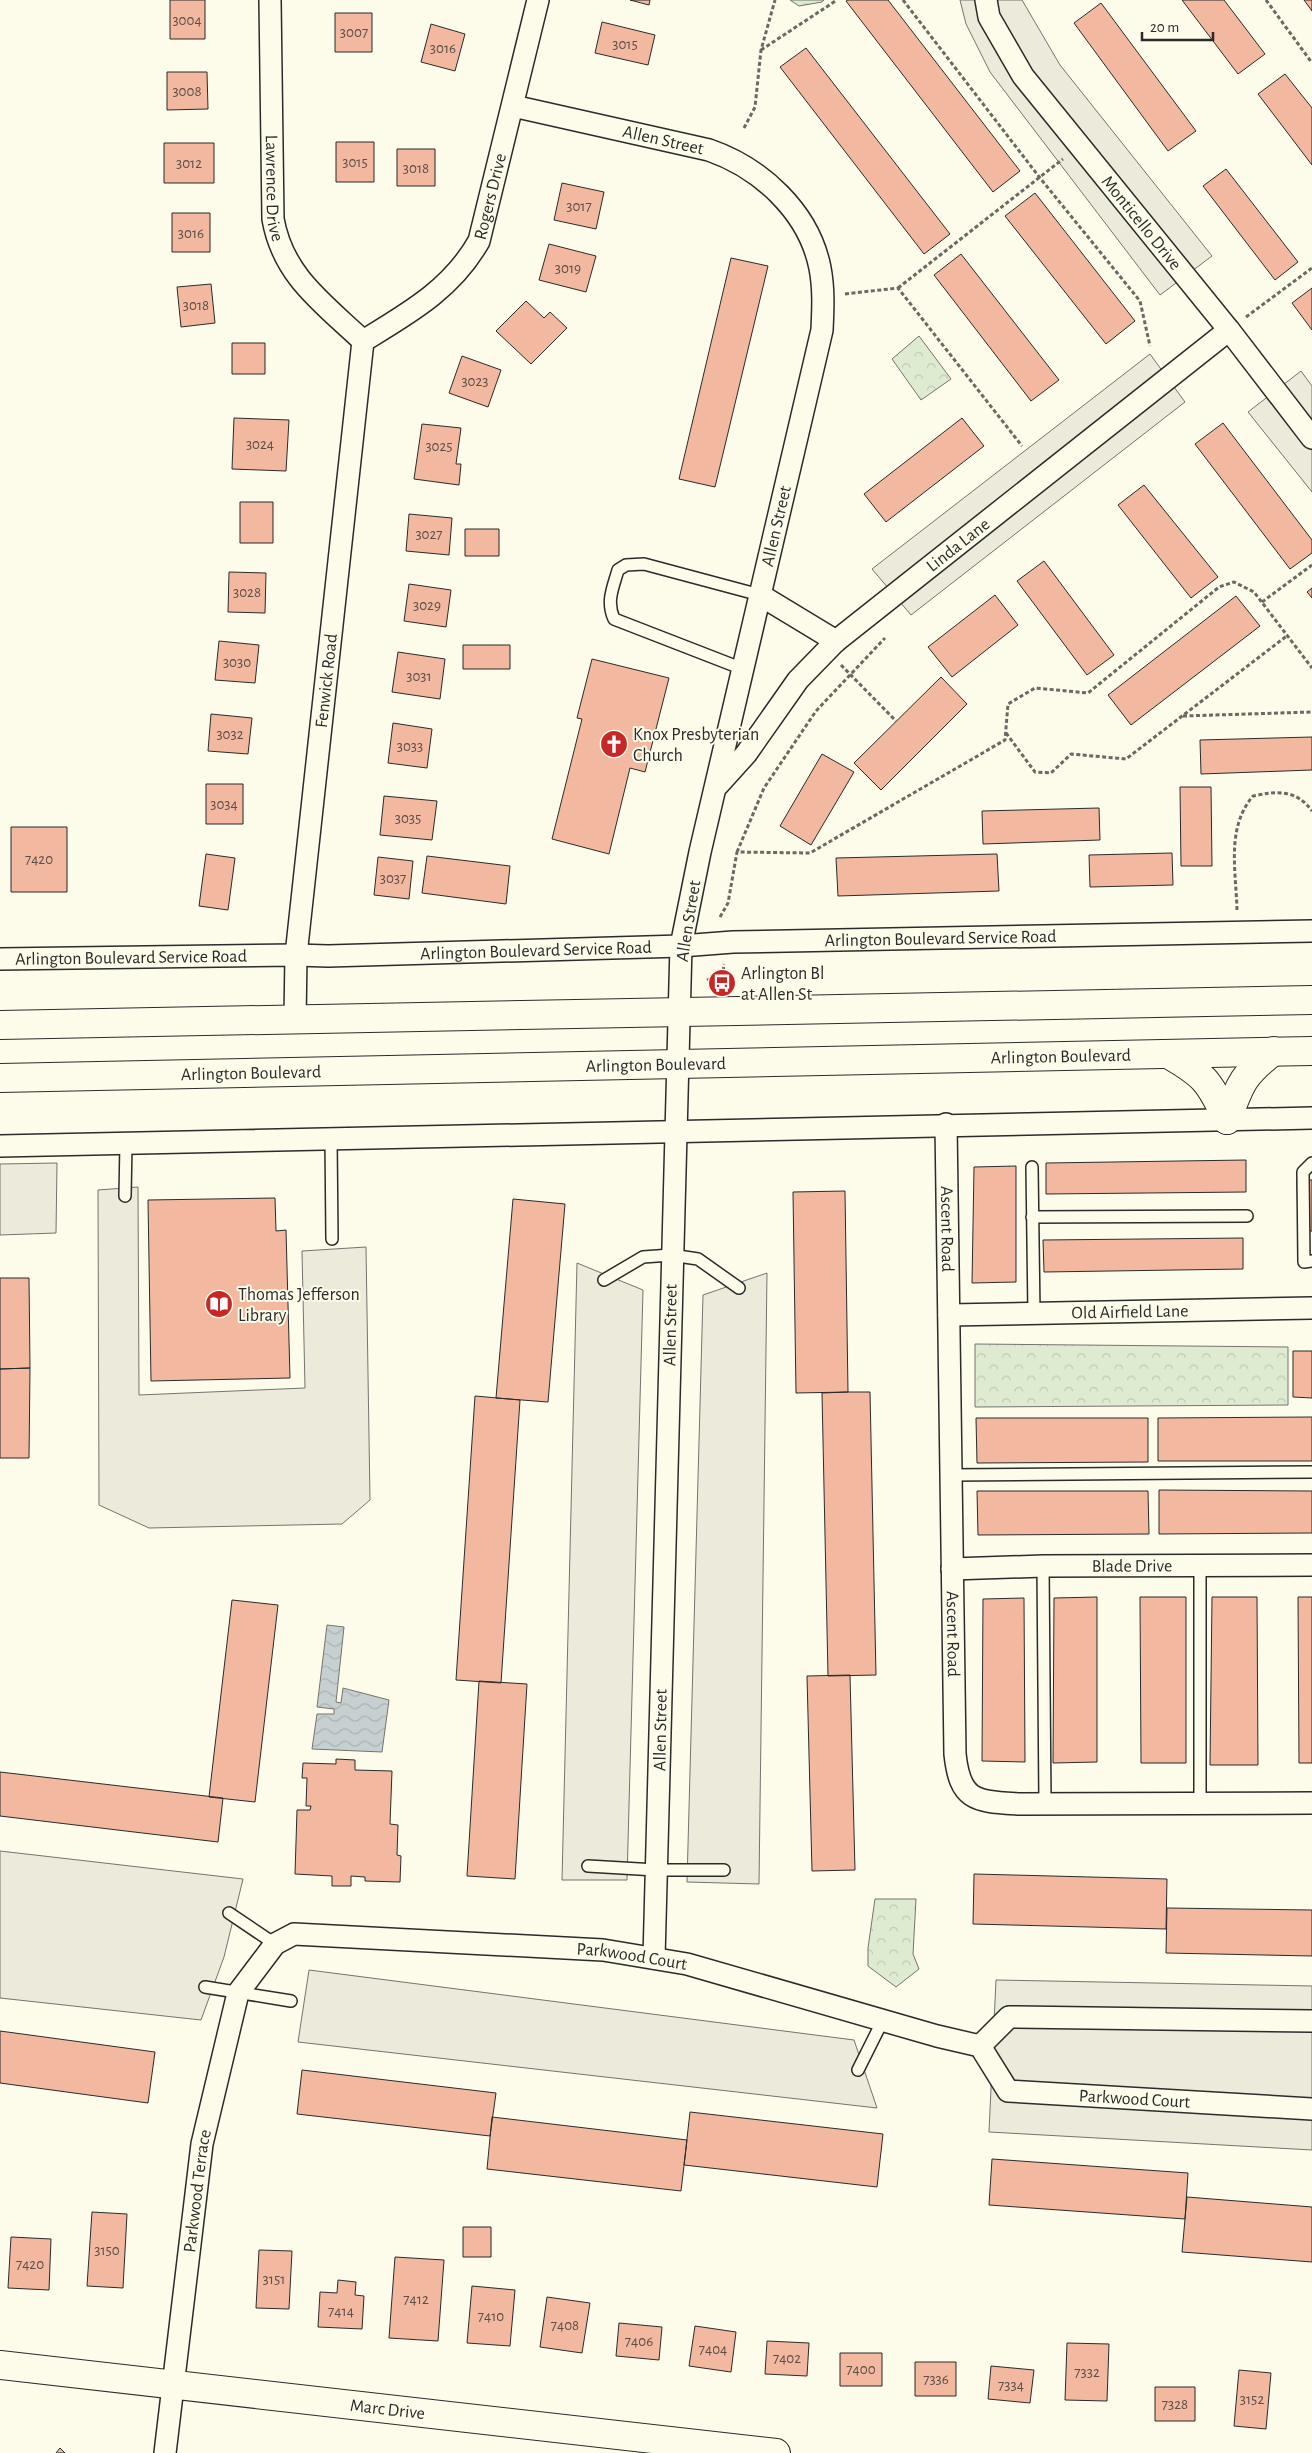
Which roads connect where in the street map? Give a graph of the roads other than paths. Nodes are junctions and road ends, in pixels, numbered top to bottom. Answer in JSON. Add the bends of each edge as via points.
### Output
{"nodes":[{"id":1,"x":270,"y":0,"type":"edge"},
{"id":2,"x":538,"y":0,"type":"edge"},
{"id":3,"x":986,"y":0,"type":"edge"},
{"id":4,"x":513,"y":106,"type":"junction"},
{"id":5,"x":1229,"y":330,"type":"junction"},
{"id":6,"x":363,"y":341,"type":"junction"},
{"id":7,"x":1312,"y":438,"type":"edge"},
{"id":8,"x":760,"y":595,"type":"junction"},
{"id":9,"x":832,"y":645,"type":"junction"},
{"id":10,"x":743,"y":669,"type":"junction"},
{"id":11,"x":716,"y":788,"type":"junction"},
{"id":12,"x":1312,"y":931,"type":"edge"},
{"id":13,"x":681,"y":946,"type":"junction"},
{"id":14,"x":296,"y":955,"type":"junction"},
{"id":15,"x":0,"y":959,"type":"edge"},
{"id":16,"x":1312,"y":1000,"type":"edge"},
{"id":17,"x":678,"y":1012,"type":"junction"},
{"id":18,"x":295,"y":1020,"type":"junction"},
{"id":19,"x":0,"y":1025,"type":"edge"},
{"id":20,"x":1312,"y":1051,"type":"edge"},
{"id":21,"x":1274,"y":1052,"type":"junction"},
{"id":22,"x":1168,"y":1054,"type":"junction"},
{"id":23,"x":676,"y":1063,"type":"junction"},
{"id":24,"x":0,"y":1078,"type":"edge"},
{"id":25,"x":1312,"y":1118,"type":"edge"},
{"id":26,"x":1227,"y":1120,"type":"junction"},
{"id":27,"x":946,"y":1124,"type":"junction"},
{"id":28,"x":674,"y":1133,"type":"junction"},
{"id":29,"x":331,"y":1140,"type":"junction"},
{"id":30,"x":126,"y":1143,"type":"junction"},
{"id":31,"x":0,"y":1146,"type":"edge"},
{"id":32,"x":1312,"y":1163,"type":"edge"},
{"id":33,"x":1032,"y":1166,"type":"dead end"},
{"id":34,"x":125,"y":1196,"type":"dead end"},
{"id":35,"x":1247,"y":1216,"type":"dead end"},
{"id":36,"x":1032,"y":1217,"type":"junction"},
{"id":37,"x":332,"y":1239,"type":"dead end"},
{"id":38,"x":671,"y":1255,"type":"junction"},
{"id":39,"x":1312,"y":1261,"type":"edge"},
{"id":40,"x":604,"y":1280,"type":"dead end"},
{"id":41,"x":739,"y":1288,"type":"dead end"},
{"id":42,"x":1312,"y":1308,"type":"edge"},
{"id":43,"x":1034,"y":1314,"type":"junction"},
{"id":44,"x":949,"y":1316,"type":"junction"},
{"id":45,"x":1312,"y":1472,"type":"edge"},
{"id":46,"x":951,"y":1475,"type":"junction"},
{"id":47,"x":1312,"y":1564,"type":"edge"},
{"id":48,"x":1043,"y":1566,"type":"junction"},
{"id":49,"x":1200,"y":1566,"type":"junction"},
{"id":50,"x":952,"y":1569,"type":"junction"},
{"id":51,"x":1200,"y":1803,"type":"junction"},
{"id":52,"x":1312,"y":1803,"type":"edge"},
{"id":53,"x":1045,"y":1804,"type":"junction"},
{"id":54,"x":588,"y":1866,"type":"dead end"},
{"id":55,"x":656,"y":1870,"type":"junction"},
{"id":56,"x":724,"y":1870,"type":"dead end"},
{"id":57,"x":228,"y":1913,"type":"dead end"},
{"id":58,"x":275,"y":1944,"type":"junction"},
{"id":59,"x":654,"y":1958,"type":"junction"},
{"id":60,"x":205,"y":1988,"type":"dead end"},
{"id":61,"x":238,"y":1993,"type":"junction"},
{"id":62,"x":291,"y":2001,"type":"dead end"},
{"id":63,"x":883,"y":2020,"type":"junction"},
{"id":64,"x":1312,"y":2021,"type":"edge"},
{"id":65,"x":980,"y":2046,"type":"junction"},
{"id":66,"x":858,"y":2070,"type":"dead end"},
{"id":67,"x":1312,"y":2109,"type":"edge"},
{"id":68,"x":0,"y":2365,"type":"edge"},
{"id":69,"x":174,"y":2383,"type":"junction"},
{"id":70,"x":166,"y":2453,"type":"edge"},
{"id":71,"x":776,"y":2453,"type":"edge"}],
"edges":[{"from":1,"to":6,"type":"street","name":"Lawrence Drive","via":[[273,219],[276,236],[292,272]]},
{"from":2,"to":4,"type":"street","name":"Rogers Drive"},
{"from":3,"to":5,"type":"street","name":"Monticello Drive","via":[[989,17],[1023,76]]},
{"from":4,"to":6,"type":"street","name":"Rogers Drive","via":[[479,241],[468,260],[452,280],[432,296]]},
{"from":4,"to":8,"type":"street","name":"Allen Street","via":[[729,157],[752,170],[778,192],[797,216],[817,260],[824,296],[822,330]]},
{"from":5,"to":7,"type":"street","name":"Monticello Drive"},
{"from":5,"to":9,"type":"street","name":"Linda Lane"},
{"from":6,"to":14,"type":"street","name":"Fenwick Road"},
{"from":8,"to":9,"type":"street"},
{"from":8,"to":10,"type":"street","name":"Allen Street"},
{"from":8,"to":10,"type":"lane","via":[[644,564],[626,565],[618,570],[611,595],[609,608],[614,619]]},
{"from":9,"to":11,"type":"street","name":"Linda Lane","via":[[798,680],[746,754]]},
{"from":10,"to":11,"type":"street","name":"Allen Street"},
{"from":11,"to":13,"type":"street","name":"Allen Street"},
{"from":12,"to":13,"type":"street","name":"Arlington Boulevard Service Road","via":[[733,942]]},
{"from":13,"to":14,"type":"street","name":"Arlington Boulevard Service Road"},
{"from":13,"to":17,"type":"street","name":"Allen Street"},
{"from":14,"to":15,"type":"street","name":"Arlington Boulevard Service Road"},
{"from":14,"to":18,"type":"street","name":"Fenwick Road"},
{"from":16,"to":17,"type":"main road"},
{"from":17,"to":18,"type":"main road"},
{"from":17,"to":23,"type":"street","name":"Allen Street"},
{"from":18,"to":19,"type":"main road"},
{"from":20,"to":21,"type":"main road","name":"Arlington Boulevard"},
{"from":21,"to":22,"type":"main road","name":"Arlington Boulevard"},
{"from":21,"to":26,"type":"main road","via":[[1253,1067],[1240,1083]]},
{"from":22,"to":23,"type":"main road","name":"Arlington Boulevard"},
{"from":22,"to":26,"type":"main road","via":[[1197,1071],[1216,1094]]},
{"from":23,"to":24,"type":"main road","name":"Arlington Boulevard"},
{"from":23,"to":28,"type":"street","name":"Allen Street"},
{"from":25,"to":26,"type":"street"},
{"from":26,"to":27,"type":"street"},
{"from":27,"to":28,"type":"street"},
{"from":27,"to":44,"type":"street","name":"Ascent Road"},
{"from":28,"to":29,"type":"street"},
{"from":28,"to":38,"type":"street","name":"Allen Street"},
{"from":29,"to":30,"type":"street"},
{"from":29,"to":37,"type":"lane"},
{"from":30,"to":31,"type":"street"},
{"from":30,"to":34,"type":"lane"},
{"from":32,"to":39,"type":"lane","via":[[1303,1172],[1304,1262]]},
{"from":33,"to":36,"type":"lane"},
{"from":35,"to":36,"type":"lane"},
{"from":36,"to":43,"type":"lane"},
{"from":38,"to":40,"type":"lane","via":[[643,1257]]},
{"from":38,"to":41,"type":"lane","via":[[698,1259]]},
{"from":38,"to":55,"type":"street","name":"Allen Street"},
{"from":42,"to":43,"type":"street","name":"Old Airfield Lane"},
{"from":43,"to":44,"type":"street","name":"Old Airfield Lane"},
{"from":44,"to":46,"type":"street","name":"Ascent Road"},
{"from":45,"to":46,"type":"lane"},
{"from":46,"to":50,"type":"street","name":"Ascent Road"},
{"from":47,"to":49,"type":"street","name":"Blade Drive"},
{"from":48,"to":49,"type":"street","name":"Blade Drive"},
{"from":48,"to":50,"type":"street","name":"Blade Drive"},
{"from":48,"to":53,"type":"lane"},
{"from":49,"to":51,"type":"lane"},
{"from":50,"to":53,"type":"street","name":"Ascent Road","via":[[957,1773],[965,1792],[981,1801]]},
{"from":51,"to":52,"type":"street","name":"Ascent Road"},
{"from":51,"to":53,"type":"street","name":"Ascent Road"},
{"from":54,"to":55,"type":"lane"},
{"from":55,"to":56,"type":"lane"},
{"from":55,"to":59,"type":"street","name":"Allen Street"},
{"from":57,"to":58,"type":"lane"},
{"from":58,"to":59,"type":"street","name":"Parkwood Court","via":[[294,1934],[325,1934],[603,1950]]},
{"from":58,"to":61,"type":"street","name":"Parkwood Terrace"},
{"from":59,"to":63,"type":"street","name":"Parkwood Court","via":[[687,1964]]},
{"from":60,"to":61,"type":"lane"},
{"from":61,"to":62,"type":"lane"},
{"from":61,"to":69,"type":"street","name":"Parkwood Terrace","via":[[202,2144]]},
{"from":63,"to":65,"type":"street","name":"Parkwood Court"},
{"from":63,"to":66,"type":"lane"},
{"from":64,"to":65,"type":"street","via":[[1009,2017]]},
{"from":65,"to":67,"type":"street","name":"Parkwood Court","via":[[1008,2090]]},
{"from":68,"to":69,"type":"main road","name":"Marc Drive"},
{"from":69,"to":70,"type":"street","name":"Parkwood Terrace"},
{"from":69,"to":71,"type":"main road","name":"Marc Drive"}]}
